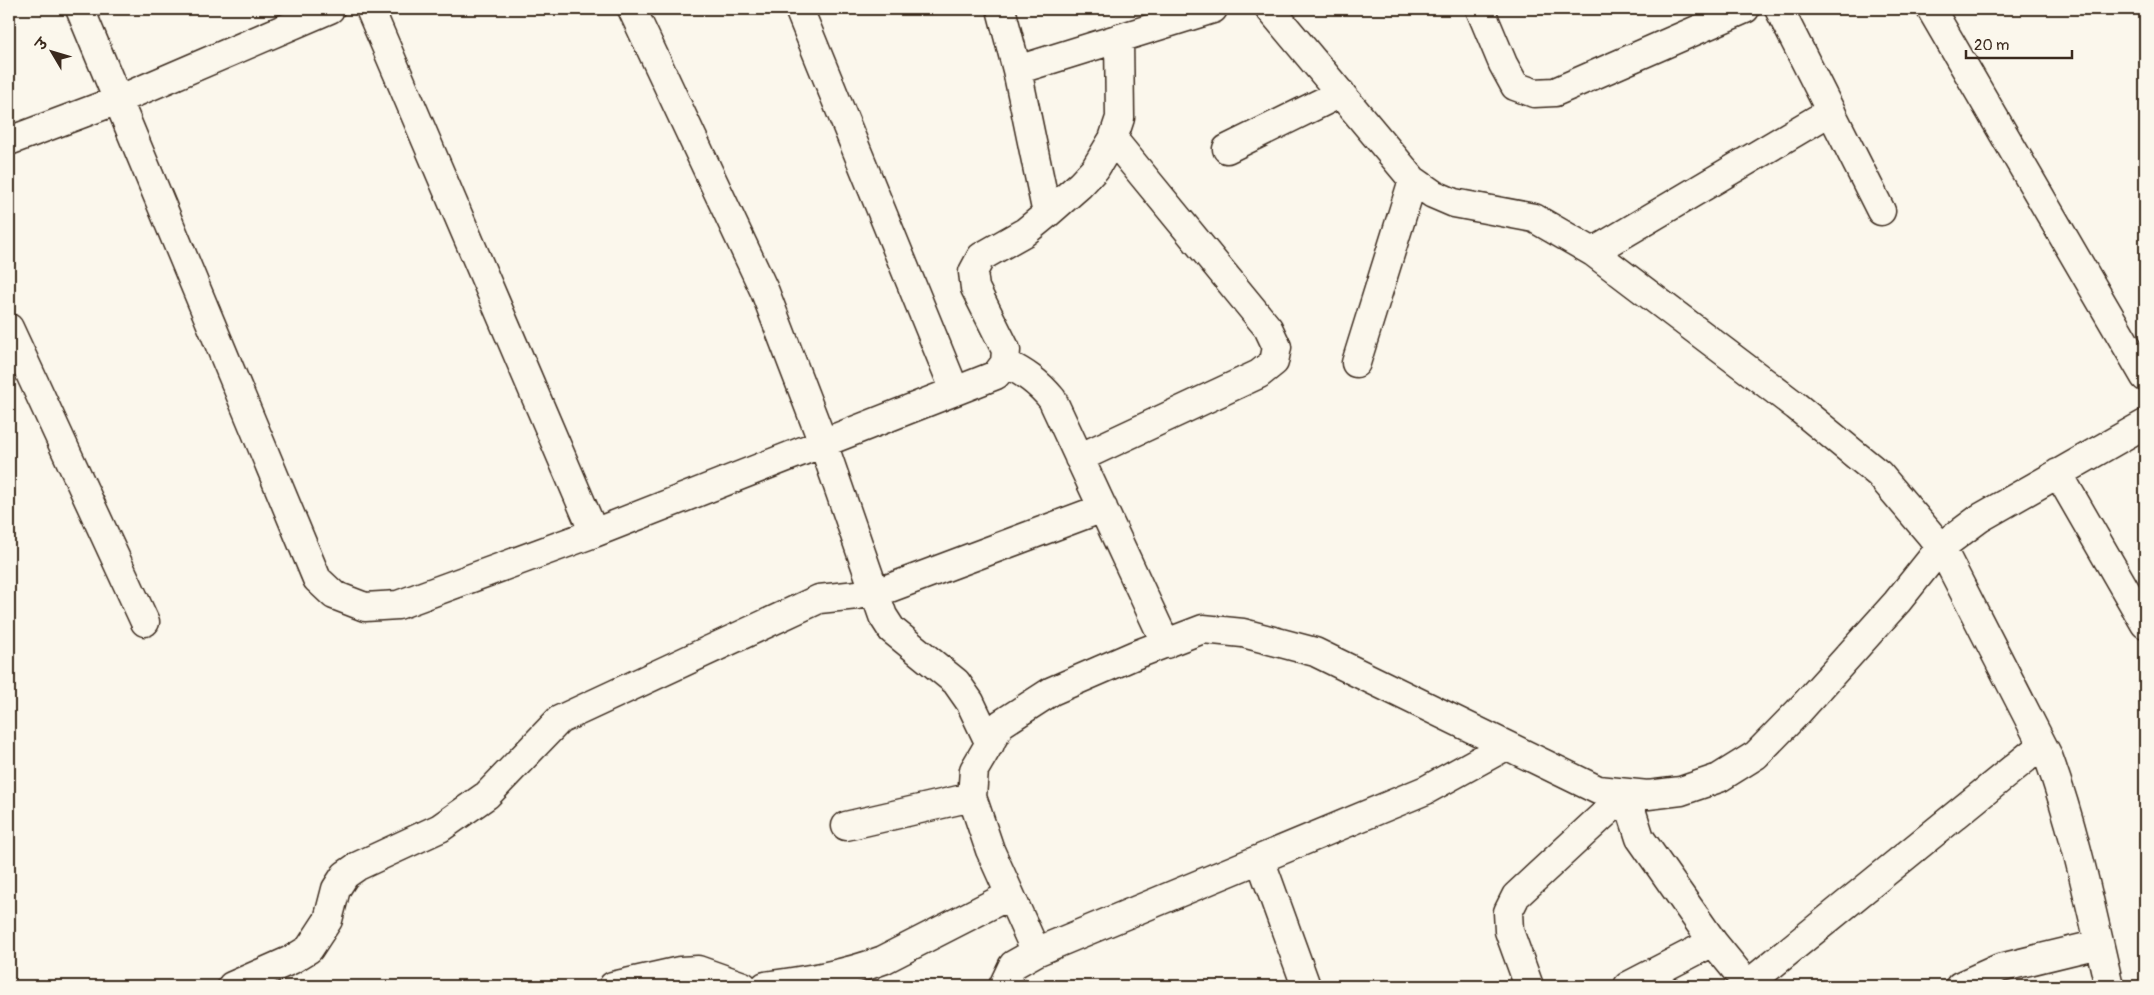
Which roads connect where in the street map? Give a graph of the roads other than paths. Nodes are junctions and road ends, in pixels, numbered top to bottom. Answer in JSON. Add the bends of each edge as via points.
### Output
{"nodes":[{"id":1,"x":80,"y":9,"type":"edge"},
{"id":2,"x":330,"y":9,"type":"edge"},
{"id":3,"x":370,"y":9,"type":"edge"},
{"id":4,"x":632,"y":9,"type":"edge"},
{"id":5,"x":799,"y":9,"type":"edge"},
{"id":6,"x":1001,"y":9,"type":"edge"},
{"id":7,"x":1213,"y":9,"type":"edge"},
{"id":8,"x":1270,"y":9,"type":"edge"},
{"id":9,"x":1480,"y":9,"type":"edge"},
{"id":10,"x":1779,"y":9,"type":"edge"},
{"id":11,"x":1931,"y":9,"type":"edge"},
{"id":12,"x":1731,"y":11,"type":"edge"},
{"id":13,"x":1119,"y":38,"type":"junction"},
{"id":14,"x":1017,"y":70,"type":"junction"},
{"id":15,"x":1341,"y":94,"type":"junction"},
{"id":16,"x":118,"y":100,"type":"junction"},
{"id":17,"x":1830,"y":111,"type":"junction"},
{"id":18,"x":1113,"y":139,"type":"junction"},
{"id":19,"x":9,"y":141,"type":"edge"},
{"id":20,"x":1227,"y":149,"type":"dead end"},
{"id":21,"x":1413,"y":180,"type":"junction"},
{"id":22,"x":1881,"y":211,"type":"dead end"},
{"id":23,"x":1047,"y":214,"type":"junction"},
{"id":24,"x":1594,"y":252,"type":"junction"},
{"id":25,"x":9,"y":328,"type":"edge"},
{"id":26,"x":1006,"y":363,"type":"junction"},
{"id":27,"x":1356,"y":363,"type":"dead end"},
{"id":28,"x":2145,"y":377,"type":"edge"},
{"id":29,"x":954,"y":391,"type":"junction"},
{"id":30,"x":2145,"y":424,"type":"edge"},
{"id":31,"x":824,"y":442,"type":"junction"},
{"id":32,"x":1079,"y":458,"type":"junction"},
{"id":33,"x":2058,"y":473,"type":"junction"},
{"id":34,"x":1103,"y":508,"type":"junction"},
{"id":35,"x":594,"y":533,"type":"junction"},
{"id":36,"x":1941,"y":548,"type":"junction"},
{"id":37,"x":874,"y":592,"type":"junction"},
{"id":38,"x":145,"y":622,"type":"dead end"},
{"id":39,"x":2145,"y":624,"type":"edge"},
{"id":40,"x":1166,"y":644,"type":"junction"},
{"id":41,"x":990,"y":744,"type":"junction"},
{"id":42,"x":2042,"y":745,"type":"junction"},
{"id":43,"x":1506,"y":746,"type":"junction"},
{"id":44,"x":1626,"y":794,"type":"junction"},
{"id":45,"x":972,"y":796,"type":"junction"},
{"id":46,"x":846,"y":826,"type":"dead end"},
{"id":47,"x":1260,"y":859,"type":"junction"},
{"id":48,"x":1010,"y":895,"type":"junction"},
{"id":49,"x":1713,"y":942,"type":"junction"},
{"id":50,"x":2099,"y":944,"type":"junction"},
{"id":51,"x":1036,"y":952,"type":"junction"},
{"id":52,"x":1748,"y":985,"type":"edge"},
{"id":53,"x":232,"y":986,"type":"edge"},
{"id":54,"x":613,"y":986,"type":"edge"},
{"id":55,"x":743,"y":986,"type":"edge"},
{"id":56,"x":765,"y":986,"type":"edge"},
{"id":57,"x":1003,"y":986,"type":"edge"},
{"id":58,"x":1306,"y":986,"type":"edge"},
{"id":59,"x":1530,"y":986,"type":"edge"},
{"id":60,"x":1628,"y":986,"type":"edge"},
{"id":61,"x":1960,"y":986,"type":"edge"},
{"id":62,"x":2109,"y":986,"type":"edge"}],
"edges":[{"from":1,"to":16,"type":"street"},
{"from":2,"to":16,"type":"street"},
{"from":3,"to":35,"type":"street"},
{"from":4,"to":31,"type":"street","via":[[765,292]]},
{"from":5,"to":29,"type":"street"},
{"from":6,"to":14,"type":"street"},
{"from":7,"to":13,"type":"street"},
{"from":8,"to":15,"type":"street"},
{"from":9,"to":12,"type":"street","via":[[1515,86],[1534,93],[1555,92]]},
{"from":10,"to":17,"type":"street"},
{"from":11,"to":28,"type":"street"},
{"from":13,"to":14,"type":"street"},
{"from":13,"to":18,"type":"street","via":[[1120,118]]},
{"from":14,"to":23,"type":"street"},
{"from":15,"to":20,"type":"street"},
{"from":15,"to":21,"type":"street"},
{"from":16,"to":19,"type":"street"},
{"from":16,"to":35,"type":"street","via":[[317,579],[334,595],[365,607],[398,605]]},
{"from":17,"to":22,"type":"street"},
{"from":17,"to":24,"type":"street"},
{"from":18,"to":23,"type":"street","via":[[1095,169]]},
{"from":18,"to":32,"type":"street","via":[[1268,328],[1277,347],[1274,362],[1259,374]]},
{"from":21,"to":24,"type":"street","via":[[1454,203],[1534,218]]},
{"from":21,"to":27,"type":"street"},
{"from":23,"to":26,"type":"street","via":[[1025,232],[981,257],[973,272],[975,288],[1006,350]]},
{"from":24,"to":36,"type":"street","via":[[1796,406],[1879,474]]},
{"from":25,"to":38,"type":"street"},
{"from":26,"to":29,"type":"street","via":[[996,375]]},
{"from":26,"to":32,"type":"street","via":[[1030,376],[1047,392]]},
{"from":29,"to":31,"type":"street"},
{"from":30,"to":33,"type":"street"},
{"from":31,"to":35,"type":"street"},
{"from":31,"to":37,"type":"street"},
{"from":32,"to":34,"type":"street"},
{"from":33,"to":36,"type":"street","via":[[1980,518]]},
{"from":33,"to":39,"type":"street"},
{"from":34,"to":37,"type":"street"},
{"from":34,"to":40,"type":"street"},
{"from":36,"to":42,"type":"street"},
{"from":36,"to":44,"type":"street","via":[[1898,602],[1756,755],[1719,778],[1681,791]]},
{"from":37,"to":41,"type":"street","via":[[892,630],[956,682],[970,702]]},
{"from":37,"to":53,"type":"street","via":[[819,599],[559,720],[488,795],[440,828],[358,866],[346,875],[336,889],[328,920],[309,949],[292,960]]},
{"from":40,"to":41,"type":"street","via":[[1052,690],[1001,724]]},
{"from":40,"to":43,"type":"street","via":[[1203,630],[1243,633],[1315,652]]},
{"from":41,"to":45,"type":"street","via":[[974,770]]},
{"from":42,"to":50,"type":"street","via":[[2059,786]]},
{"from":42,"to":52,"type":"street"},
{"from":43,"to":44,"type":"street","via":[[1598,790]]},
{"from":43,"to":47,"type":"street","via":[[1426,790]]},
{"from":44,"to":49,"type":"street","via":[[1640,838]]},
{"from":44,"to":59,"type":"street","via":[[1516,896],[1508,912],[1509,931]]},
{"from":45,"to":46,"type":"street"},
{"from":45,"to":48,"type":"street","via":[[990,850]]},
{"from":47,"to":51,"type":"street"},
{"from":47,"to":58,"type":"street"},
{"from":48,"to":51,"type":"street"},
{"from":48,"to":56,"type":"street","via":[[883,960],[831,977]]},
{"from":49,"to":52,"type":"street"},
{"from":49,"to":60,"type":"street"},
{"from":50,"to":61,"type":"street","via":[[2000,968]]},
{"from":50,"to":62,"type":"street"},
{"from":51,"to":57,"type":"street","via":[[1013,965]]},
{"from":54,"to":55,"type":"street","via":[[698,970]]}]}
